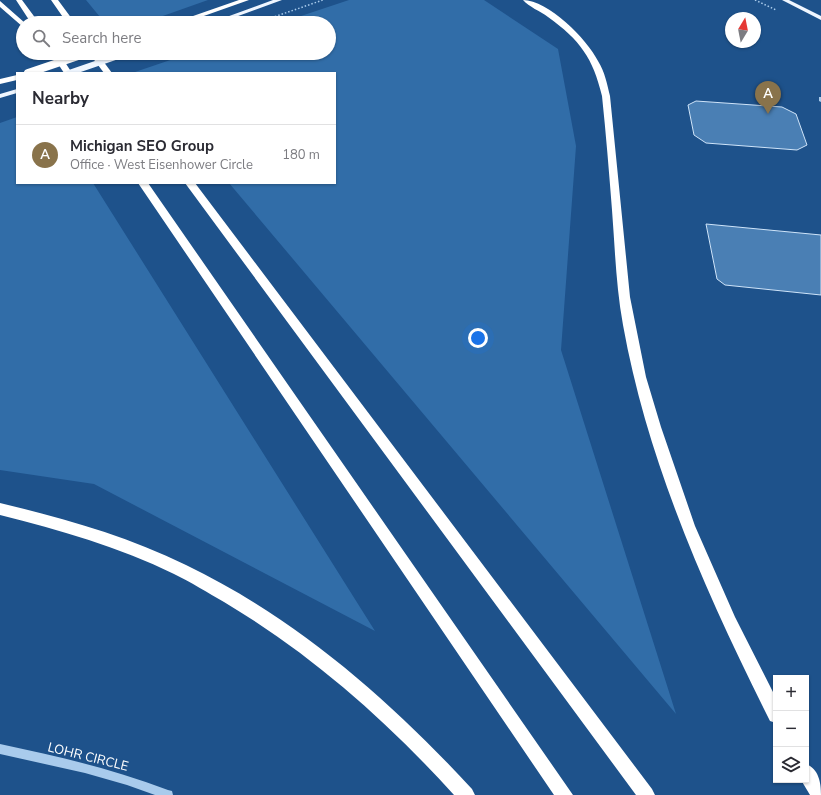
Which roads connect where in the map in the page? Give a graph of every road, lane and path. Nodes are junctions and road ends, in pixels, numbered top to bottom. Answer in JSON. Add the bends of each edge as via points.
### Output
{"nodes":[{"id":1,"x":19,"y":0,"type":"edge"},
{"id":2,"x":54,"y":0,"type":"edge"},
{"id":3,"x":246,"y":0,"type":"edge"},
{"id":4,"x":279,"y":0,"type":"edge"},
{"id":5,"x":323,"y":0,"type":"edge"},
{"id":6,"x":526,"y":0,"type":"edge"},
{"id":7,"x":785,"y":0,"type":"edge"},
{"id":8,"x":0,"y":3,"type":"edge"},
{"id":9,"x":30,"y":16,"type":"edge"},
{"id":10,"x":66,"y":16,"type":"edge"},
{"id":11,"x":198,"y":16,"type":"edge"},
{"id":12,"x":233,"y":16,"type":"edge"},
{"id":13,"x":276,"y":16,"type":"edge"},
{"id":14,"x":16,"y":18,"type":"edge"},
{"id":15,"x":821,"y":18,"type":"edge"},
{"id":16,"x":60,"y":60,"type":"edge"},
{"id":17,"x":66,"y":60,"type":"edge"},
{"id":18,"x":98,"y":60,"type":"edge"},
{"id":19,"x":106,"y":60,"type":"edge"},
{"id":20,"x":31,"y":72,"type":"edge"},
{"id":21,"x":67,"y":72,"type":"edge"},
{"id":22,"x":71,"y":72,"type":"edge"},
{"id":23,"x":107,"y":72,"type":"edge"},
{"id":24,"x":16,"y":77,"type":"edge"},
{"id":25,"x":4,"y":81,"type":"edge"},
{"id":26,"x":16,"y":91,"type":"edge"},
{"id":27,"x":0,"y":96,"type":"edge"},
{"id":28,"x":821,"y":98,"type":"edge"},
{"id":29,"x":821,"y":101,"type":"edge"},
{"id":30,"x":144,"y":184,"type":"edge"},
{"id":31,"x":191,"y":184,"type":"edge"},
{"id":32,"x":0,"y":509,"type":"edge"},
{"id":33,"x":774,"y":711,"type":"edge"},
{"id":34,"x":0,"y":749,"type":"edge"},
{"id":35,"x":809,"y":777,"type":"edge"},
{"id":36,"x":168,"y":795,"type":"edge"},
{"id":37,"x":466,"y":795,"type":"edge"},
{"id":38,"x":564,"y":795,"type":"edge"},
{"id":39,"x":646,"y":795,"type":"edge"},
{"id":40,"x":819,"y":795,"type":"edge"}],
"edges":[{"from":1,"to":9,"type":"highway"},
{"from":2,"to":10,"type":"highway"},
{"from":3,"to":11,"type":"highway"},
{"from":4,"to":12,"type":"main road"},
{"from":5,"to":13,"type":"path"},
{"from":6,"to":33,"type":"highway","via":[[550,15],[578,38],[600,72],[606,96],[622,274],[629,324],[641,378],[661,450],[700,550],[750,666]]},
{"from":7,"to":15,"type":"main road"},
{"from":8,"to":14,"type":"highway"},
{"from":16,"to":21,"type":"highway"},
{"from":17,"to":20,"type":"highway","bridge":true},
{"from":18,"to":23,"type":"highway"},
{"from":19,"to":22,"type":"main road","bridge":true},
{"from":24,"to":25,"type":"highway"},
{"from":26,"to":27,"type":"main road"},
{"from":28,"to":29,"type":"street"},
{"from":30,"to":38,"type":"highway"},
{"from":31,"to":39,"type":"highway"},
{"from":32,"to":37,"type":"highway","via":[[52,521],[110,540],[176,567],[247,607],[318,656],[380,708]]},
{"from":34,"to":36,"type":"street","name":"LOHR CIRCLE","via":[[88,768]]},
{"from":35,"to":40,"type":"highway"}]}
